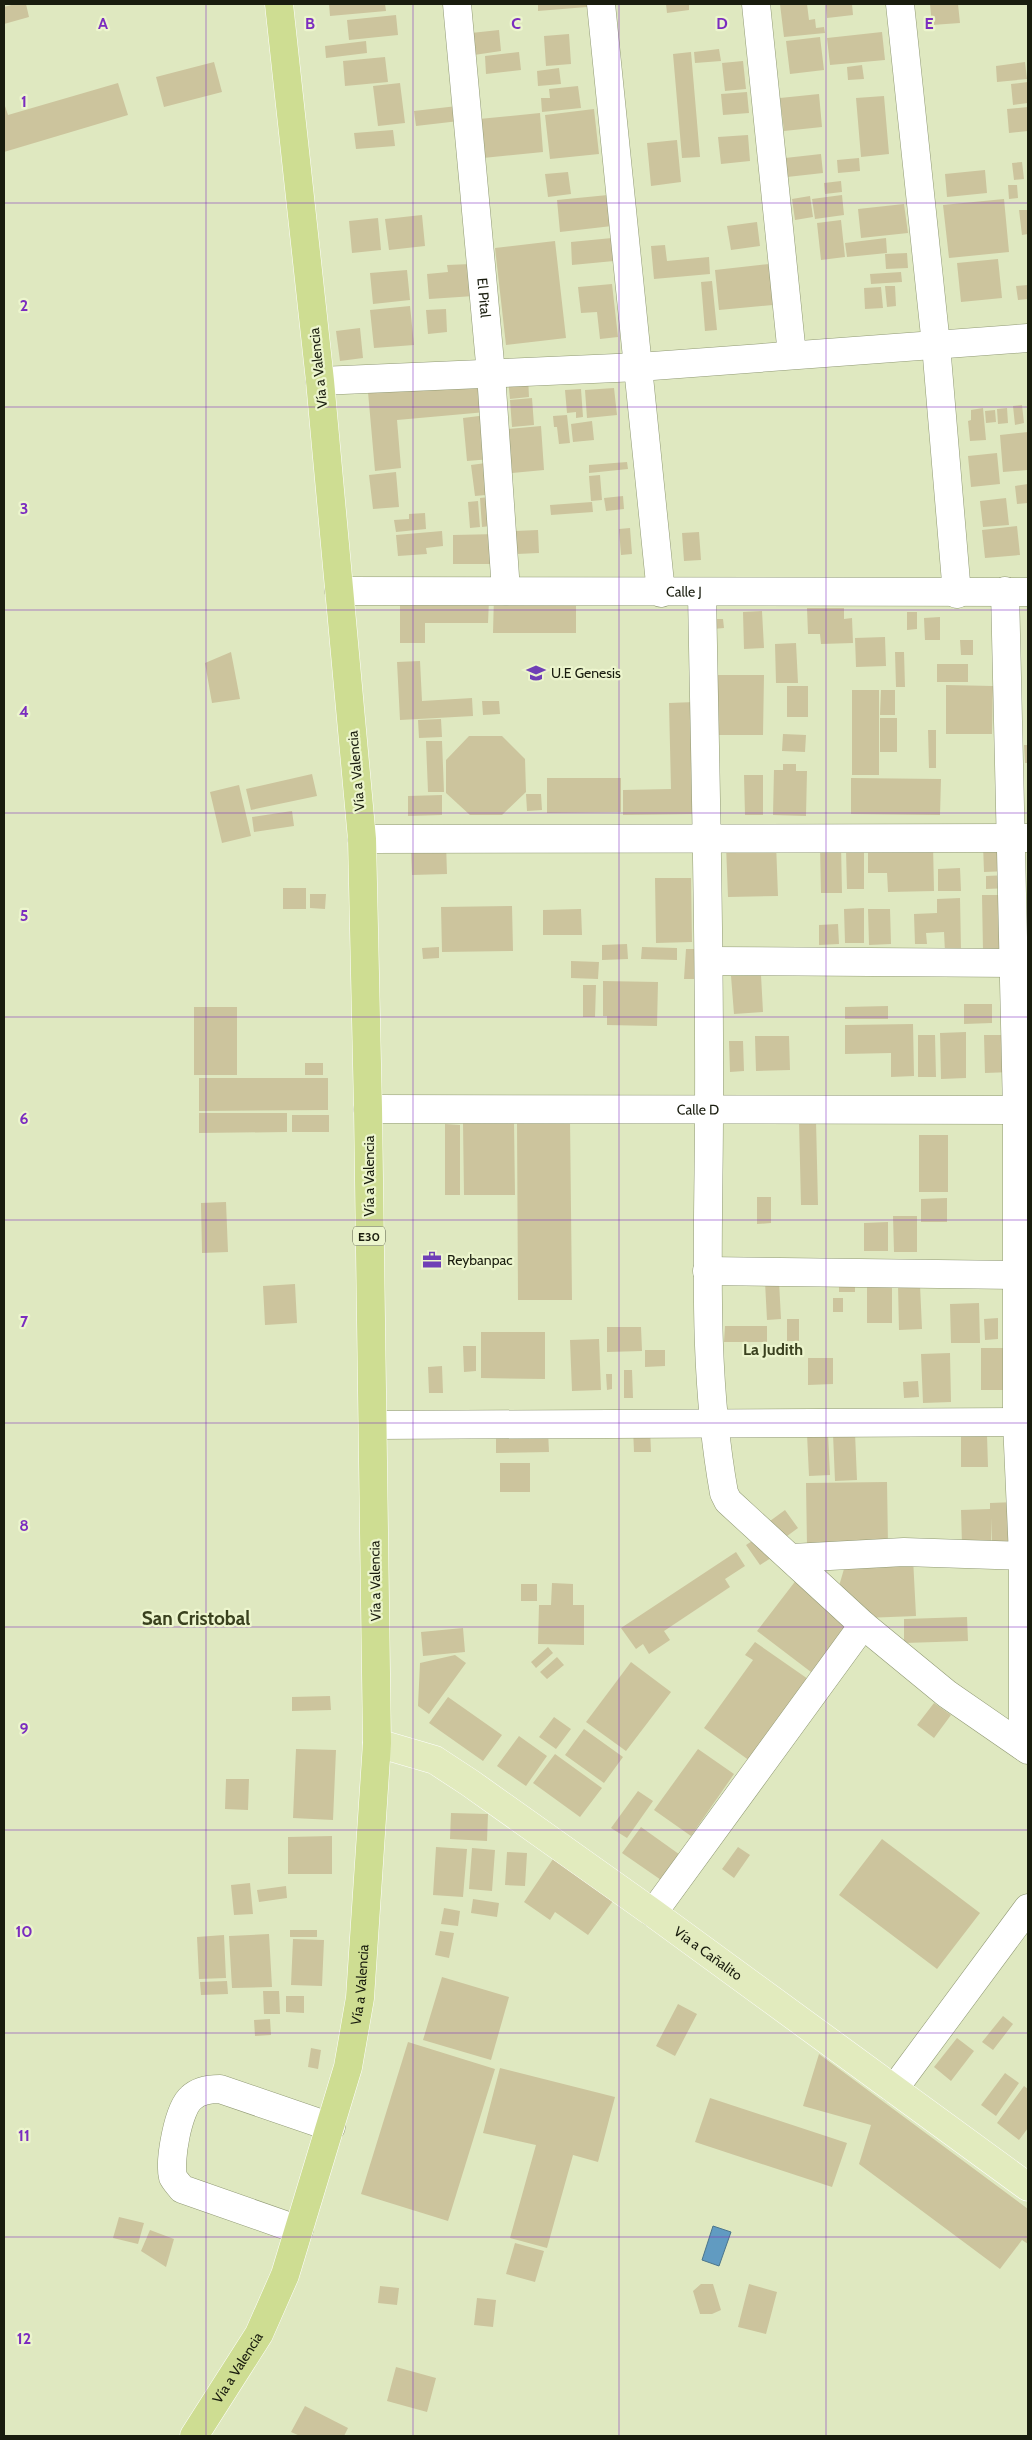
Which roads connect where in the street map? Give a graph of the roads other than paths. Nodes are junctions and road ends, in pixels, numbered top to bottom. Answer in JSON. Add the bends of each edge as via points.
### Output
{"nodes":[{"id":1,"x":279,"y":4,"type":"edge"},
{"id":2,"x":457,"y":4,"type":"edge"},
{"id":3,"x":601,"y":4,"type":"edge"},
{"id":4,"x":756,"y":4,"type":"edge"},
{"id":5,"x":900,"y":4,"type":"edge"},
{"id":6,"x":1028,"y":338,"type":"edge"},
{"id":7,"x":936,"y":346,"type":"junction"},
{"id":8,"x":792,"y":355,"type":"junction"},
{"id":9,"x":639,"y":367,"type":"junction"},
{"id":10,"x":491,"y":374,"type":"junction"},
{"id":11,"x":320,"y":381,"type":"junction"},
{"id":12,"x":339,"y":591,"type":"junction"},
{"id":13,"x":506,"y":591,"type":"junction"},
{"id":14,"x":702,"y":592,"type":"junction"},
{"id":15,"x":1017,"y":592,"type":"edge"},
{"id":16,"x":661,"y":593,"type":"junction"},
{"id":17,"x":957,"y":594,"type":"junction"},
{"id":18,"x":1019,"y":838,"type":"edge"},
{"id":19,"x":362,"y":839,"type":"junction"},
{"id":20,"x":707,"y":839,"type":"junction"},
{"id":21,"x":709,"y":961,"type":"junction"},
{"id":22,"x":1014,"y":963,"type":"junction"},
{"id":23,"x":368,"y":1109,"type":"junction"},
{"id":24,"x":709,"y":1110,"type":"junction"},
{"id":25,"x":1023,"y":1110,"type":"edge"},
{"id":26,"x":707,"y":1271,"type":"junction"},
{"id":27,"x":1016,"y":1275,"type":"junction"},
{"id":28,"x":1022,"y":1422,"type":"edge"},
{"id":29,"x":713,"y":1423,"type":"junction"},
{"id":30,"x":373,"y":1425,"type":"junction"},
{"id":31,"x":1023,"y":1556,"type":"junction"},
{"id":32,"x":792,"y":1558,"type":"junction"},
{"id":33,"x":1026,"y":1591,"type":"edge"},
{"id":34,"x":863,"y":1625,"type":"junction"},
{"id":35,"x":377,"y":1743,"type":"junction"},
{"id":36,"x":1026,"y":1748,"type":"edge"},
{"id":37,"x":1028,"y":1908,"type":"edge"},
{"id":38,"x":653,"y":1913,"type":"junction"},
{"id":39,"x":894,"y":2089,"type":"junction"},
{"id":40,"x":331,"y":2127,"type":"junction"},
{"id":41,"x":1028,"y":2186,"type":"edge"},
{"id":42,"x":299,"y":2230,"type":"junction"},
{"id":43,"x":194,"y":2436,"type":"edge"}],
"edges":[{"from":1,"to":11,"type":"highway","name":"Vía a Valencia","number":"E30"},
{"from":2,"to":10,"type":"street","name":"El Pital"},
{"from":3,"to":9,"type":"street"},
{"from":4,"to":8,"type":"street"},
{"from":5,"to":7,"type":"street"},
{"from":6,"to":7,"type":"street"},
{"from":7,"to":8,"type":"street"},
{"from":7,"to":17,"type":"street"},
{"from":8,"to":9,"type":"street"},
{"from":9,"to":10,"type":"street"},
{"from":9,"to":16,"type":"street"},
{"from":10,"to":11,"type":"street"},
{"from":10,"to":13,"type":"street","name":"El Pital"},
{"from":11,"to":12,"type":"highway","name":"Vía a Valencia","number":"E30"},
{"from":12,"to":13,"type":"street","name":"Calle J"},
{"from":12,"to":19,"type":"highway","name":"Vía a Valencia","number":"E30"},
{"from":13,"to":16,"type":"street","name":"Calle J"},
{"from":14,"to":16,"type":"street","name":"Calle J"},
{"from":14,"to":17,"type":"street","name":"Calle J"},
{"from":14,"to":20,"type":"street"},
{"from":15,"to":17,"type":"street","name":"Calle J"},
{"from":15,"to":18,"type":"street"},
{"from":18,"to":20,"type":"street"},
{"from":18,"to":22,"type":"street"},
{"from":19,"to":20,"type":"street"},
{"from":19,"to":23,"type":"highway","name":"Vía a Valencia","number":"E30"},
{"from":20,"to":21,"type":"street"},
{"from":21,"to":22,"type":"street"},
{"from":21,"to":24,"type":"street"},
{"from":22,"to":25,"type":"street"},
{"from":23,"to":24,"type":"street","name":"Calle D"},
{"from":23,"to":30,"type":"highway","name":"Vía a Valencia","number":"E30"},
{"from":24,"to":25,"type":"street","name":"Calle D"},
{"from":24,"to":26,"type":"street"},
{"from":25,"to":27,"type":"street"},
{"from":26,"to":27,"type":"street"},
{"from":26,"to":29,"type":"street"},
{"from":27,"to":28,"type":"street"},
{"from":28,"to":29,"type":"street"},
{"from":28,"to":31,"type":"street"},
{"from":29,"to":30,"type":"street"},
{"from":29,"to":32,"type":"street","via":[[728,1501]]},
{"from":30,"to":35,"type":"highway","name":"Vía a Valencia","number":"E30"},
{"from":31,"to":32,"type":"street","via":[[904,1552]]},
{"from":31,"to":33,"type":"street"},
{"from":32,"to":34,"type":"street"},
{"from":33,"to":36,"type":"street"},
{"from":34,"to":36,"type":"street","via":[[947,1694]]},
{"from":34,"to":38,"type":"street"},
{"from":35,"to":38,"type":"main road","name":"Vía a Cañalito","via":[[435,1760]]},
{"from":35,"to":40,"type":"highway","name":"Vía a Valencia","number":"E30","via":[[360,1998],[348,2067]]},
{"from":37,"to":39,"type":"street"},
{"from":38,"to":39,"type":"main road","name":"Vía a Cañalito"},
{"from":39,"to":41,"type":"main road","name":"Vía a Cañalito"},
{"from":40,"to":42,"type":"highway","name":"Vía a Valencia","number":"E30"},
{"from":40,"to":42,"type":"street","via":[[220,2089],[206,2089],[191,2097],[182,2108],[172,2167],[174,2179],[182,2189]]},
{"from":42,"to":43,"type":"highway","name":"Vía a Valencia","number":"E30","via":[[285,2275],[259,2334]]}]}
